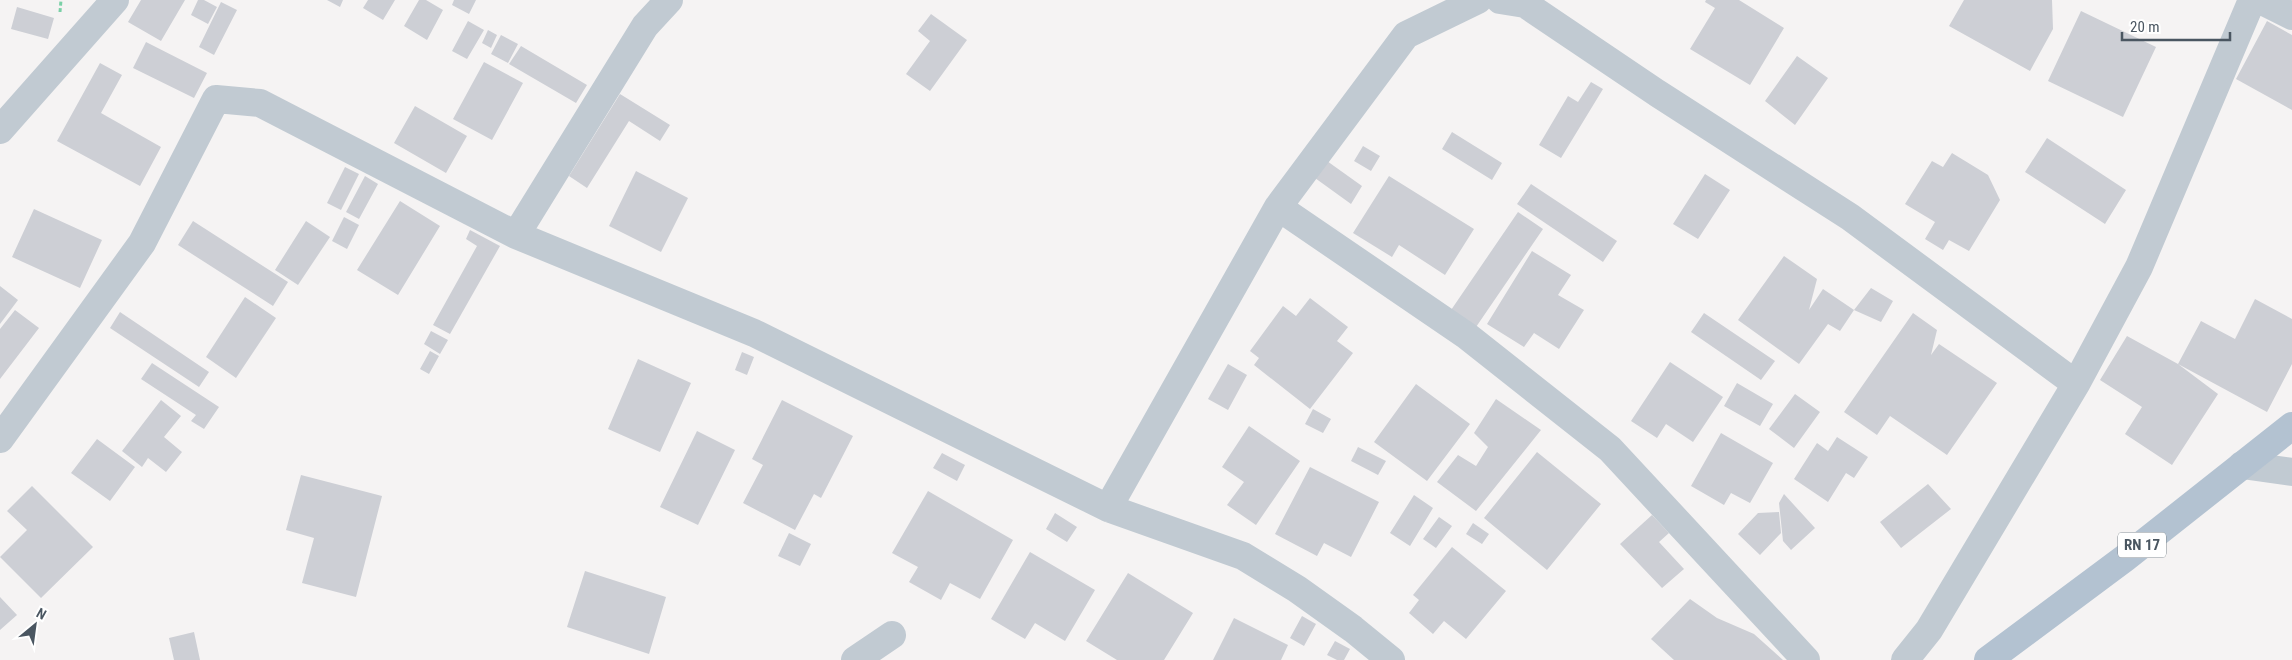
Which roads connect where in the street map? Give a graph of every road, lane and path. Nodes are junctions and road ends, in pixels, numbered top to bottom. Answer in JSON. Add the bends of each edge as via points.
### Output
{"nodes":[{"id":1,"x":115,"y":0,"type":"edge"},
{"id":2,"x":669,"y":0,"type":"edge"},
{"id":3,"x":1478,"y":0,"type":"edge"},
{"id":4,"x":1500,"y":0,"type":"edge"},
{"id":5,"x":2252,"y":0,"type":"edge"},
{"id":6,"x":2260,"y":0,"type":"edge"},
{"id":7,"x":2292,"y":16,"type":"edge"},
{"id":8,"x":0,"y":130,"type":"edge"},
{"id":9,"x":1278,"y":207,"type":"junction"},
{"id":10,"x":516,"y":235,"type":"junction"},
{"id":11,"x":2076,"y":384,"type":"junction"},
{"id":12,"x":2292,"y":426,"type":"edge"},
{"id":13,"x":0,"y":439,"type":"edge"},
{"id":14,"x":2242,"y":465,"type":"junction"},
{"id":15,"x":2292,"y":472,"type":"edge"},
{"id":16,"x":1108,"y":508,"type":"junction"},
{"id":17,"x":892,"y":635,"type":"dead end"},
{"id":18,"x":855,"y":660,"type":"edge"},
{"id":19,"x":1391,"y":660,"type":"edge"},
{"id":20,"x":1806,"y":660,"type":"edge"},
{"id":21,"x":1905,"y":660,"type":"edge"},
{"id":22,"x":1988,"y":660,"type":"edge"}],
"edges":[{"from":1,"to":8,"type":"street"},
{"from":2,"to":10,"type":"street","via":[[645,26]]},
{"from":3,"to":9,"type":"street","via":[[1406,35]]},
{"from":4,"to":11,"type":"street","via":[[1524,4],[1850,217]]},
{"from":5,"to":11,"type":"street","via":[[2139,267]]},
{"from":6,"to":7,"type":"street"},
{"from":9,"to":16,"type":"street"},
{"from":9,"to":20,"type":"street","via":[[1467,336],[1610,449]]},
{"from":10,"to":13,"type":"street","via":[[260,103],[216,100],[142,243]]},
{"from":10,"to":16,"type":"street","via":[[754,333]]},
{"from":11,"to":21,"type":"street","via":[[1929,630]]},
{"from":12,"to":14,"type":"main road","number":"RN 17"},
{"from":14,"to":15,"type":"street"},
{"from":14,"to":22,"type":"main road","number":"RN 17","via":[[2125,558]]},
{"from":16,"to":19,"type":"street","via":[[1244,556],[1297,589]]},
{"from":17,"to":18,"type":"street"}]}
